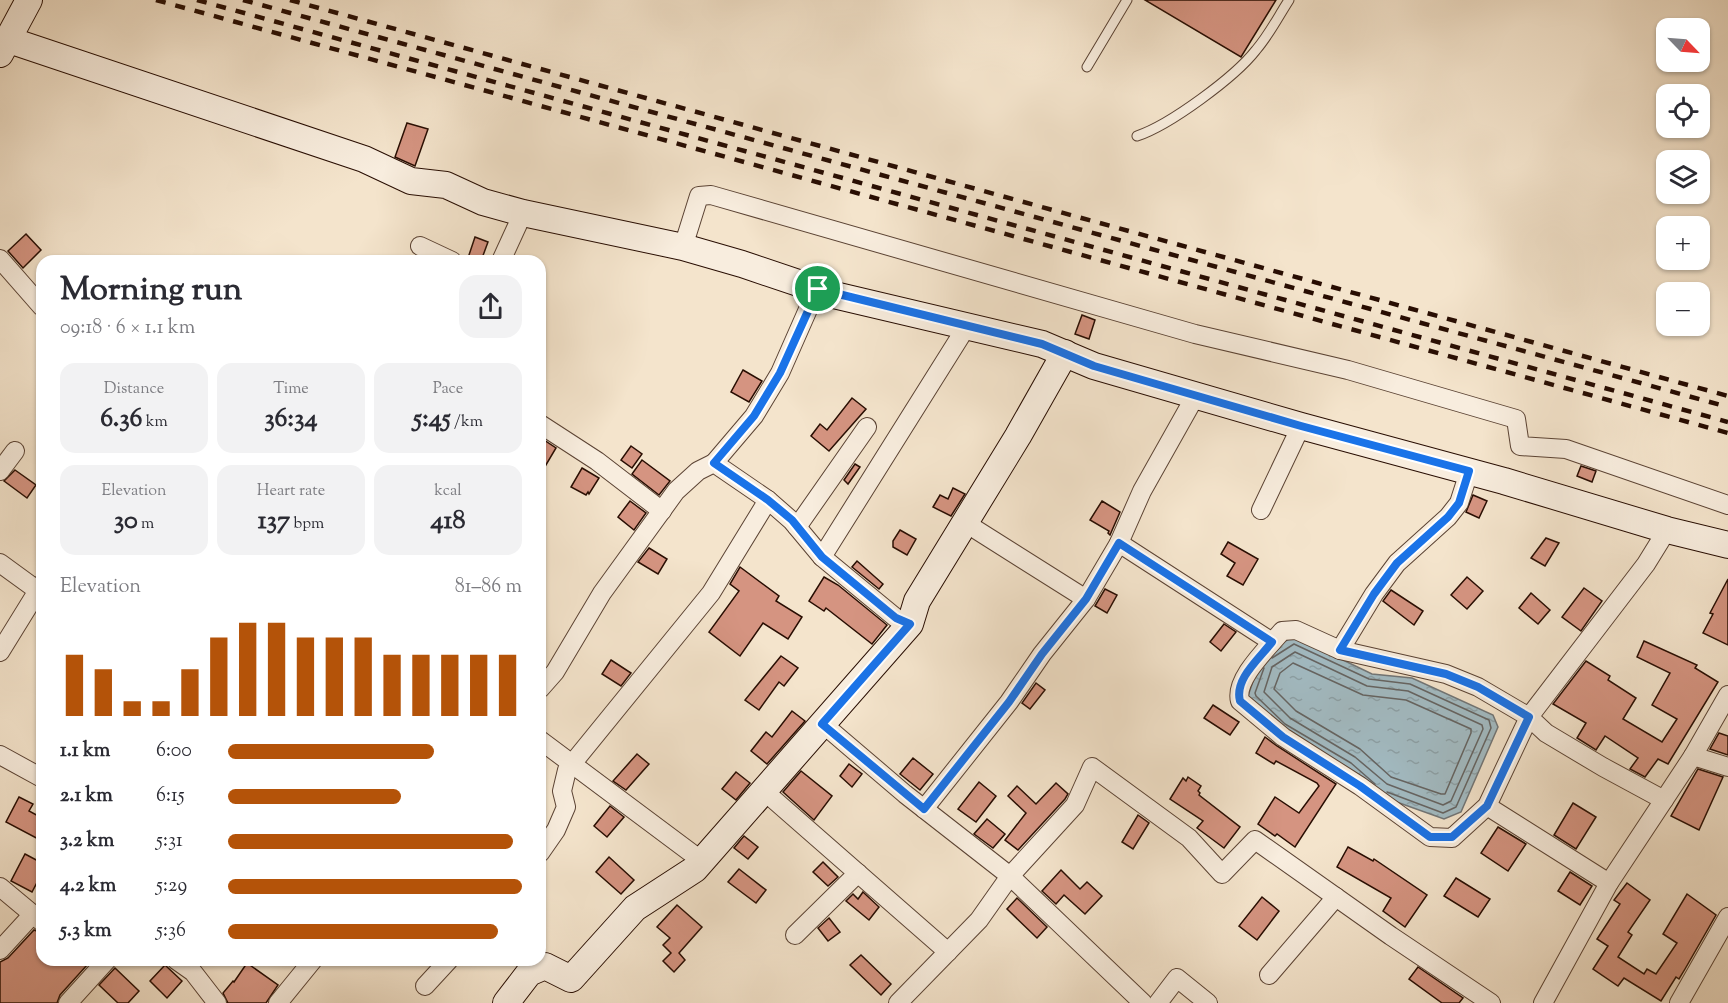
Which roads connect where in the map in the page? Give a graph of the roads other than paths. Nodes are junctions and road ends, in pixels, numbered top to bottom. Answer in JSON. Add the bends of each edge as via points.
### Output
{"nodes":[{"id":1,"x":29,"y":0,"type":"edge"},
{"id":2,"x":1127,"y":0,"type":"edge"},
{"id":3,"x":1289,"y":0,"type":"edge"},
{"id":4,"x":5,"y":47,"type":"edge"},
{"id":5,"x":1087,"y":67,"type":"dead end"},
{"id":6,"x":1137,"y":136,"type":"dead end"},
{"id":7,"x":523,"y":213,"type":"junction"},
{"id":8,"x":420,"y":246,"type":"dead end"},
{"id":9,"x":683,"y":247,"type":"junction"},
{"id":10,"x":439,"y":255,"type":"edge"},
{"id":11,"x":504,"y":255,"type":"edge"},
{"id":12,"x":0,"y":259,"type":"edge"},
{"id":13,"x":818,"y":289,"type":"junction"},
{"id":14,"x":36,"y":301,"type":"edge"},
{"id":15,"x":967,"y":326,"type":"junction"},
{"id":16,"x":1065,"y":353,"type":"junction"},
{"id":17,"x":1196,"y":395,"type":"junction"},
{"id":18,"x":1301,"y":426,"type":"junction"},
{"id":19,"x":867,"y":427,"type":"dead end"},
{"id":20,"x":546,"y":428,"type":"edge"},
{"id":21,"x":15,"y":451,"type":"dead end"},
{"id":22,"x":714,"y":463,"type":"junction"},
{"id":23,"x":0,"y":471,"type":"edge"},
{"id":24,"x":1469,"y":471,"type":"junction"},
{"id":25,"x":768,"y":500,"type":"junction"},
{"id":26,"x":1728,"y":505,"type":"edge"},
{"id":27,"x":1261,"y":510,"type":"dead end"},
{"id":28,"x":662,"y":511,"type":"junction"},
{"id":29,"x":964,"y":522,"type":"junction"},
{"id":30,"x":797,"y":527,"type":"junction"},
{"id":31,"x":1667,"y":530,"type":"junction"},
{"id":32,"x":1119,"y":543,"type":"junction"},
{"id":33,"x":1728,"y":545,"type":"edge"},
{"id":34,"x":822,"y":557,"type":"junction"},
{"id":35,"x":0,"y":563,"type":"edge"},
{"id":36,"x":36,"y":585,"type":"edge"},
{"id":37,"x":36,"y":594,"type":"edge"},
{"id":38,"x":1086,"y":599,"type":"junction"},
{"id":39,"x":910,"y":624,"type":"junction"},
{"id":40,"x":1272,"y":642,"type":"junction"},
{"id":41,"x":1340,"y":650,"type":"junction"},
{"id":42,"x":0,"y":652,"type":"edge"},
{"id":43,"x":546,"y":682,"type":"edge"},
{"id":44,"x":1728,"y":695,"type":"edge"},
{"id":45,"x":1529,"y":717,"type":"junction"},
{"id":46,"x":822,"y":724,"type":"junction"},
{"id":47,"x":546,"y":745,"type":"edge"},
{"id":48,"x":0,"y":755,"type":"edge"},
{"id":49,"x":1693,"y":756,"type":"junction"},
{"id":50,"x":571,"y":765,"type":"junction"},
{"id":51,"x":1728,"y":767,"type":"edge"},
{"id":52,"x":36,"y":775,"type":"edge"},
{"id":53,"x":764,"y":791,"type":"junction"},
{"id":54,"x":1664,"y":800,"type":"junction"},
{"id":55,"x":1487,"y":806,"type":"junction"},
{"id":56,"x":924,"y":809,"type":"junction"},
{"id":57,"x":546,"y":844,"type":"edge"},
{"id":58,"x":702,"y":861,"type":"junction"},
{"id":59,"x":858,"y":873,"type":"junction"},
{"id":60,"x":1010,"y":876,"type":"junction"},
{"id":61,"x":1609,"y":883,"type":"junction"},
{"id":62,"x":0,"y":887,"type":"edge"},
{"id":63,"x":1336,"y":897,"type":"junction"},
{"id":64,"x":36,"y":917,"type":"edge"},
{"id":65,"x":36,"y":919,"type":"edge"},
{"id":66,"x":1727,"y":921,"type":"edge"},
{"id":67,"x":795,"y":935,"type":"dead end"},
{"id":68,"x":0,"y":950,"type":"edge"},
{"id":69,"x":948,"y":951,"type":"junction"},
{"id":70,"x":96,"y":966,"type":"edge"},
{"id":71,"x":184,"y":966,"type":"edge"},
{"id":72,"x":308,"y":966,"type":"edge"},
{"id":73,"x":443,"y":966,"type":"edge"},
{"id":74,"x":1269,"y":975,"type":"dead end"},
{"id":75,"x":425,"y":986,"type":"dead end"},
{"id":76,"x":1681,"y":1002,"type":"edge"},
{"id":77,"x":68,"y":1003,"type":"edge"},
{"id":78,"x":217,"y":1003,"type":"edge"},
{"id":79,"x":278,"y":1003,"type":"edge"},
{"id":80,"x":506,"y":1003,"type":"edge"},
{"id":81,"x":898,"y":1003,"type":"edge"},
{"id":82,"x":1143,"y":1003,"type":"edge"},
{"id":83,"x":1158,"y":1003,"type":"edge"},
{"id":84,"x":1208,"y":1003,"type":"edge"},
{"id":85,"x":1491,"y":1003,"type":"edge"},
{"id":86,"x":1542,"y":1003,"type":"edge"}],
"edges":[{"from":1,"to":4,"type":"street"},
{"from":2,"to":5,"type":"lane"},
{"from":3,"to":6,"type":"lane","via":[[1256,51],[1237,69],[1200,100],[1152,131]]},
{"from":4,"to":7,"type":"street","via":[[364,159],[411,181],[446,185],[483,202]]},
{"from":7,"to":9,"type":"street"},
{"from":7,"to":11,"type":"street"},
{"from":8,"to":10,"type":"street"},
{"from":9,"to":13,"type":"street"},
{"from":9,"to":26,"type":"street","via":[[699,195],[711,195],[1196,334],[1348,370],[1516,419],[1520,446],[1566,449]]},
{"from":12,"to":14,"type":"street"},
{"from":13,"to":15,"type":"street"},
{"from":13,"to":22,"type":"street","via":[[780,373],[754,416]]},
{"from":15,"to":16,"type":"street"},
{"from":15,"to":34,"type":"street"},
{"from":16,"to":17,"type":"street","via":[[1094,366]]},
{"from":16,"to":29,"type":"street"},
{"from":17,"to":18,"type":"street"},
{"from":17,"to":32,"type":"street","via":[[1142,491]]},
{"from":18,"to":24,"type":"street"},
{"from":18,"to":27,"type":"street"},
{"from":19,"to":30,"type":"street"},
{"from":20,"to":28,"type":"street"},
{"from":21,"to":23,"type":"street"},
{"from":22,"to":25,"type":"street"},
{"from":22,"to":28,"type":"street","via":[[698,471],[676,491]]},
{"from":24,"to":31,"type":"street"},
{"from":24,"to":41,"type":"street","via":[[1459,503],[1397,563]]},
{"from":25,"to":30,"type":"street"},
{"from":25,"to":50,"type":"street","via":[[711,593]]},
{"from":28,"to":43,"type":"street"},
{"from":29,"to":38,"type":"street"},
{"from":29,"to":39,"type":"street","via":[[916,602]]},
{"from":30,"to":34,"type":"street"},
{"from":31,"to":33,"type":"street"},
{"from":31,"to":45,"type":"street","via":[[1646,564]]},
{"from":32,"to":38,"type":"street"},
{"from":32,"to":40,"type":"street"},
{"from":34,"to":39,"type":"street","via":[[896,618]]},
{"from":35,"to":36,"type":"street"},
{"from":37,"to":42,"type":"street"},
{"from":38,"to":56,"type":"street"},
{"from":39,"to":46,"type":"street"},
{"from":40,"to":41,"type":"street","via":[[1288,629]]},
{"from":40,"to":55,"type":"street","via":[[1242,680],[1238,695],[1240,701],[1283,737],[1430,837],[1452,837]]},
{"from":41,"to":45,"type":"street","via":[[1446,674],[1478,687]]},
{"from":44,"to":49,"type":"street"},
{"from":45,"to":54,"type":"street","via":[[1546,733]]},
{"from":45,"to":55,"type":"street"},
{"from":46,"to":53,"type":"street"},
{"from":46,"to":56,"type":"street"},
{"from":47,"to":50,"type":"street"},
{"from":48,"to":52,"type":"street"},
{"from":49,"to":51,"type":"street"},
{"from":49,"to":54,"type":"street"},
{"from":50,"to":57,"type":"street","via":[[562,791],[566,807]]},
{"from":50,"to":58,"type":"street"},
{"from":53,"to":58,"type":"street"},
{"from":53,"to":59,"type":"street"},
{"from":54,"to":61,"type":"street"},
{"from":55,"to":61,"type":"street"},
{"from":56,"to":60,"type":"street"},
{"from":58,"to":80,"type":"street","via":[[696,869],[635,908],[571,979],[545,966],[529,973]]},
{"from":59,"to":67,"type":"street"},
{"from":59,"to":69,"type":"street"},
{"from":60,"to":63,"type":"street","via":[[1075,805],[1092,767],[1189,838],[1222,874],[1255,840]]},
{"from":60,"to":69,"type":"street","via":[[979,920]]},
{"from":60,"to":82,"type":"street"},
{"from":61,"to":86,"type":"street"},
{"from":62,"to":64,"type":"street"},
{"from":63,"to":74,"type":"street"},
{"from":63,"to":85,"type":"street"},
{"from":65,"to":68,"type":"street"},
{"from":66,"to":76,"type":"street"},
{"from":69,"to":81,"type":"street"},
{"from":70,"to":77,"type":"street"},
{"from":71,"to":78,"type":"street"},
{"from":72,"to":79,"type":"street"},
{"from":73,"to":75,"type":"street"},
{"from":83,"to":84,"type":"street","via":[[1177,978]]}]}
